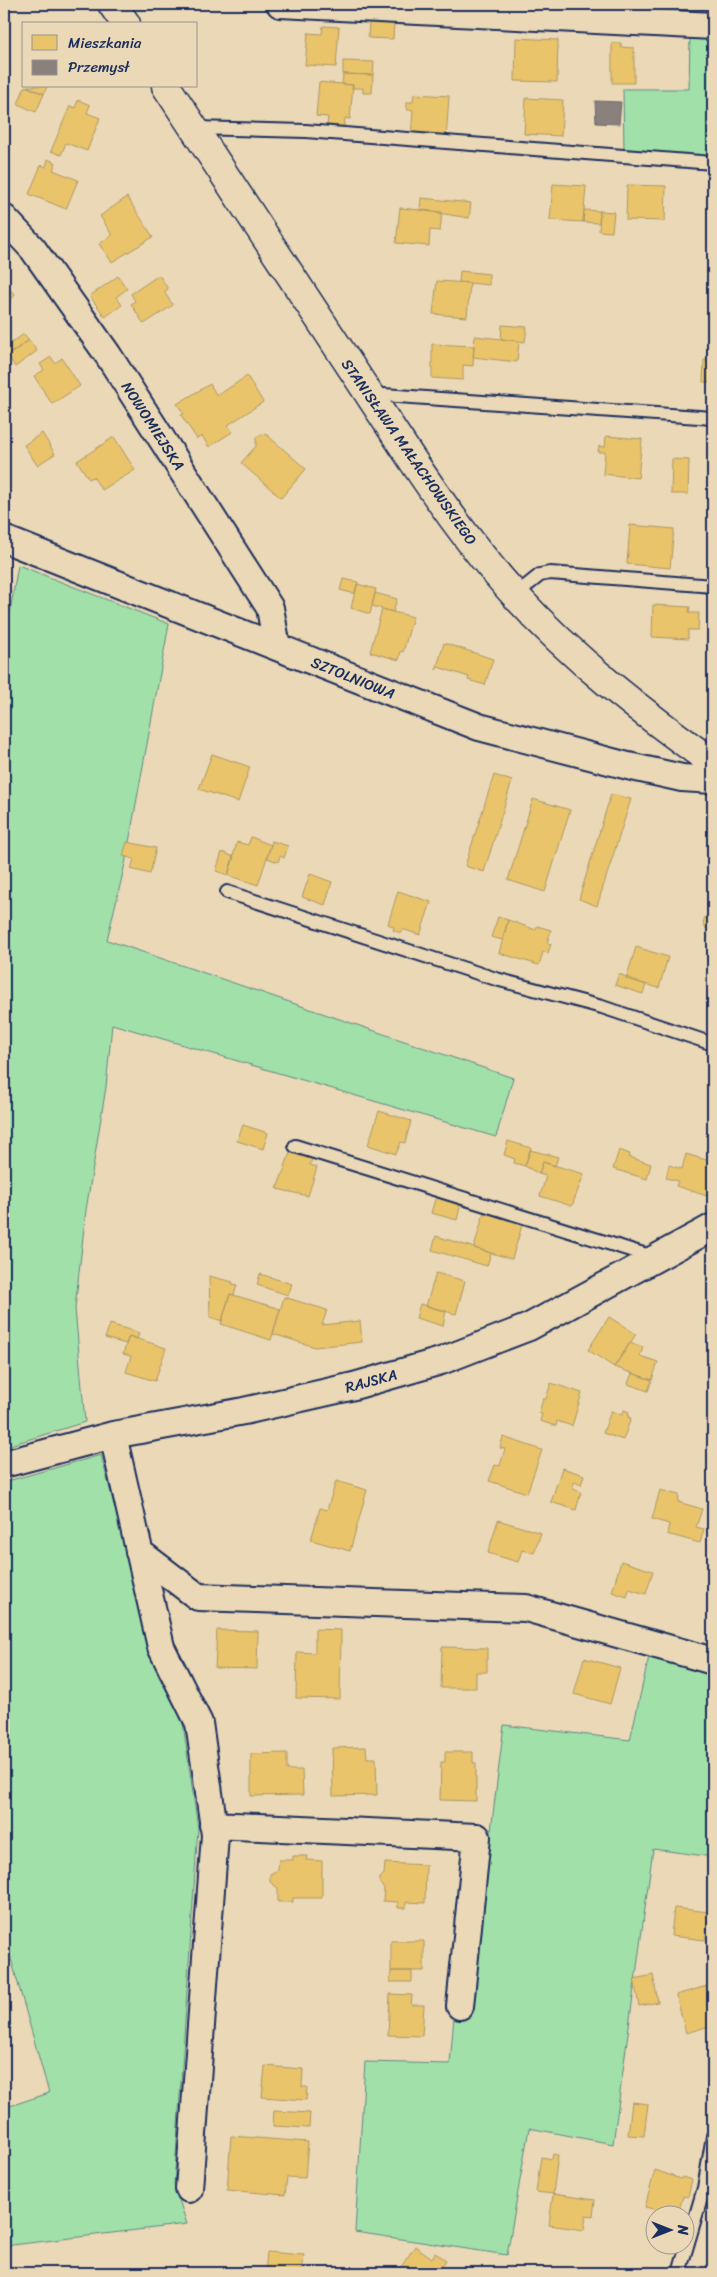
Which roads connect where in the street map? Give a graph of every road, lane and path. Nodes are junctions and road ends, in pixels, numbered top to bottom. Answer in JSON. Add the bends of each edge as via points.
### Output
{"nodes":[{"id":1,"x":112,"y":4,"type":"edge"},
{"id":2,"x":280,"y":4,"type":"edge"},
{"id":3,"x":572,"y":11,"type":"edge"},
{"id":4,"x":125,"y":22,"type":"edge"},
{"id":5,"x":713,"y":26,"type":"edge"},
{"id":6,"x":167,"y":88,"type":"edge"},
{"id":7,"x":194,"y":128,"type":"junction"},
{"id":8,"x":713,"y":163,"type":"edge"},
{"id":9,"x":4,"y":218,"type":"edge"},
{"id":10,"x":369,"y":394,"type":"junction"},
{"id":11,"x":713,"y":418,"type":"edge"},
{"id":12,"x":4,"y":518,"type":"edge"},
{"id":13,"x":14,"y":543,"type":"edge"},
{"id":14,"x":713,"y":586,"type":"edge"},
{"id":15,"x":515,"y":595,"type":"junction"},
{"id":16,"x":277,"y":647,"type":"junction"},
{"id":17,"x":713,"y":763,"type":"edge"},
{"id":18,"x":713,"y":780,"type":"edge"},
{"id":19,"x":227,"y":892,"type":"dead end"},
{"id":20,"x":713,"y":1044,"type":"edge"},
{"id":21,"x":295,"y":1146,"type":"dead end"},
{"id":22,"x":708,"y":1234,"type":"edge"},
{"id":23,"x":657,"y":1258,"type":"junction"},
{"id":24,"x":113,"y":1435,"type":"junction"},
{"id":25,"x":4,"y":1464,"type":"edge"},
{"id":26,"x":139,"y":1552,"type":"junction"},
{"id":27,"x":713,"y":1661,"type":"edge"},
{"id":28,"x":213,"y":1825,"type":"junction"},
{"id":29,"x":460,"y":2006,"type":"dead end"},
{"id":30,"x":713,"y":2136,"type":"edge"},
{"id":31,"x":189,"y":2189,"type":"dead end"},
{"id":32,"x":679,"y":2273,"type":"edge"}],
"edges":[{"from":1,"to":4,"type":"street"},
{"from":2,"to":3,"type":"street"},
{"from":3,"to":5,"type":"street"},
{"from":6,"to":7,"type":"street","name":"STANISŁAWA MAŁACHOWSKIEGO"},
{"from":7,"to":8,"type":"lane","via":[[306,131]]},
{"from":7,"to":10,"type":"street","name":"STANISŁAWA MAŁACHOWSKIEGO"},
{"from":9,"to":16,"type":"street","name":"NOWOMIEJSKA","via":[[33,249],[108,355],[270,608]]},
{"from":10,"to":11,"type":"lane"},
{"from":10,"to":15,"type":"street","name":"STANISŁAWA MAŁACHOWSKIEGO","via":[[468,540]]},
{"from":12,"to":13,"type":"street"},
{"from":13,"to":16,"type":"street","name":"SZTOLNIOWA"},
{"from":14,"to":15,"type":"lane","via":[[550,573],[540,575]]},
{"from":15,"to":17,"type":"street","name":"STANISŁAWA MAŁACHOWSKIEGO","via":[[558,640],[617,691]]},
{"from":16,"to":18,"type":"street","name":"SZTOLNIOWA","via":[[506,736],[673,776]]},
{"from":19,"to":20,"type":"lane","via":[[496,979],[602,1007]]},
{"from":21,"to":23,"type":"lane"},
{"from":22,"to":23,"type":"street","name":"RAJSKA"},
{"from":23,"to":24,"type":"street","name":"RAJSKA","via":[[529,1327],[441,1361],[345,1388],[244,1411]]},
{"from":24,"to":25,"type":"street","name":"RAJSKA"},
{"from":24,"to":26,"type":"street"},
{"from":26,"to":27,"type":"street","via":[[198,1597],[526,1608]]},
{"from":26,"to":28,"type":"street","via":[[161,1647],[200,1722]]},
{"from":28,"to":29,"type":"street","via":[[478,1837]]},
{"from":28,"to":31,"type":"street","via":[[215,1835]]},
{"from":30,"to":32,"type":"lane","via":[[704,2188]]}]}
